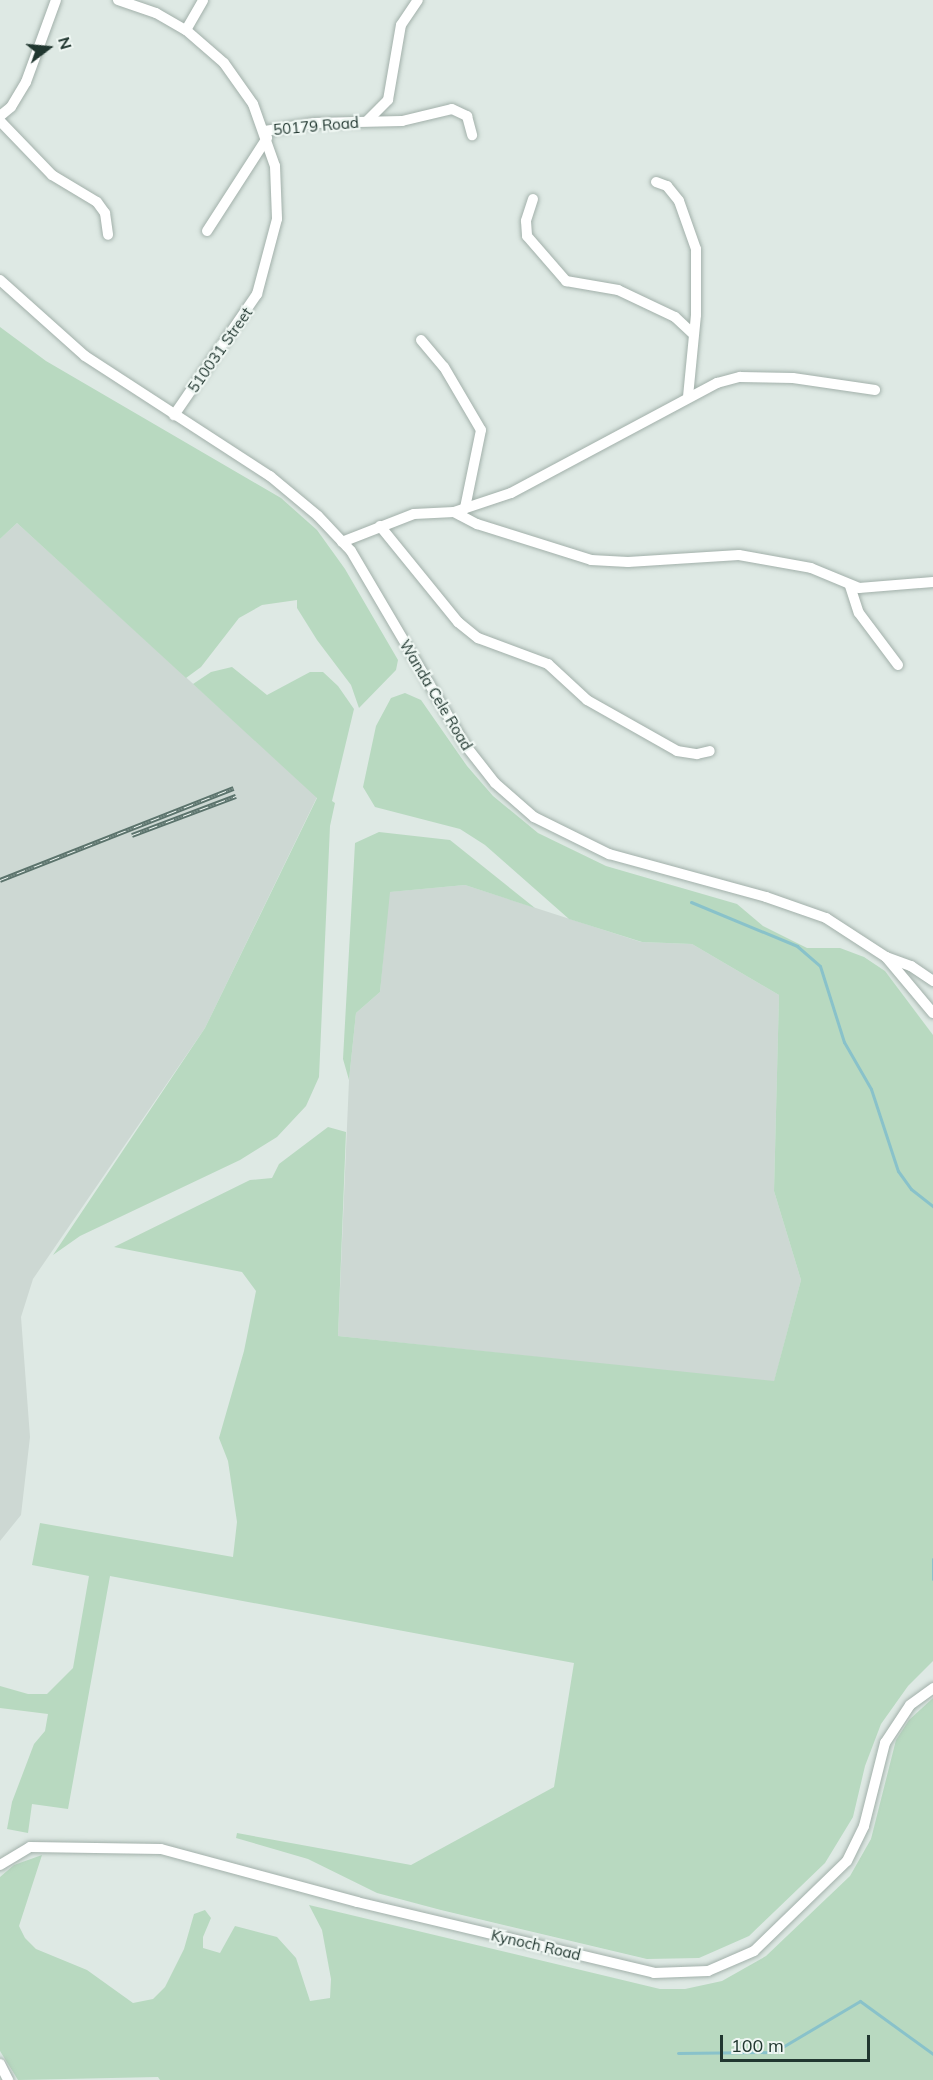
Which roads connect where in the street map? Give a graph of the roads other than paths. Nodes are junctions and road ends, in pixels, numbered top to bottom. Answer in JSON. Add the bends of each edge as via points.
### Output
{"nodes":[{"id":1,"x":56,"y":0,"type":"edge"},
{"id":2,"x":118,"y":0,"type":"edge"},
{"id":3,"x":203,"y":0,"type":"edge"},
{"id":4,"x":418,"y":0,"type":"edge"},
{"id":5,"x":186,"y":30,"type":"junction"},
{"id":6,"x":0,"y":116,"type":"edge"},
{"id":7,"x":0,"y":121,"type":"edge"},
{"id":8,"x":367,"y":121,"type":"junction"},
{"id":9,"x":266,"y":134,"type":"junction"},
{"id":10,"x":472,"y":135,"type":"dead end"},
{"id":11,"x":656,"y":182,"type":"dead end"},
{"id":12,"x":532,"y":199,"type":"dead end"},
{"id":13,"x":207,"y":231,"type":"dead end"},
{"id":14,"x":108,"y":235,"type":"dead end"},
{"id":15,"x":0,"y":280,"type":"edge"},
{"id":16,"x":693,"y":334,"type":"junction"},
{"id":17,"x":421,"y":340,"type":"dead end"},
{"id":18,"x":875,"y":390,"type":"dead end"},
{"id":19,"x":688,"y":396,"type":"junction"},
{"id":20,"x":174,"y":415,"type":"junction"},
{"id":21,"x":465,"y":508,"type":"junction"},
{"id":22,"x":454,"y":512,"type":"junction"},
{"id":23,"x":380,"y":526,"type":"junction"},
{"id":24,"x":342,"y":542,"type":"junction"},
{"id":25,"x":933,"y":582,"type":"edge"},
{"id":26,"x":850,"y":585,"type":"junction"},
{"id":27,"x":898,"y":665,"type":"dead end"},
{"id":28,"x":710,"y":751,"type":"dead end"},
{"id":29,"x":886,"y":957,"type":"junction"},
{"id":30,"x":933,"y":981,"type":"edge"},
{"id":31,"x":933,"y":1012,"type":"edge"},
{"id":32,"x":933,"y":1688,"type":"edge"},
{"id":33,"x":0,"y":1865,"type":"edge"},
{"id":34,"x":0,"y":2064,"type":"edge"},
{"id":35,"x":8,"y":2080,"type":"edge"}],
"edges":[{"from":1,"to":6,"type":"street","via":[[26,82],[11,107]]},
{"from":2,"to":5,"type":"street","name":"510031 Street","via":[[156,13]]},
{"from":3,"to":5,"type":"street"},
{"from":4,"to":8,"type":"street","via":[[401,25],[388,100]]},
{"from":5,"to":9,"type":"street","name":"510031 Street","via":[[206,45],[240,84]]},
{"from":7,"to":14,"type":"street","via":[[52,175],[97,202],[105,213]]},
{"from":8,"to":9,"type":"street","name":"50179 Road"},
{"from":8,"to":10,"type":"street","name":"50179 Road","via":[[402,121],[457,109],[471,121]]},
{"from":9,"to":13,"type":"street"},
{"from":9,"to":20,"type":"street","name":"510031 Street","via":[[275,166],[277,219],[261,283],[244,316]]},
{"from":11,"to":16,"type":"street","via":[[667,186],[679,201],[694,236],[697,288]]},
{"from":12,"to":16,"type":"street","via":[[525,229],[566,281],[618,290],[675,317]]},
{"from":15,"to":20,"type":"street","name":"Wanda Cele Road","via":[[54,332]]},
{"from":16,"to":19,"type":"street"},
{"from":17,"to":21,"type":"street","via":[[444,367],[481,430]]},
{"from":18,"to":19,"type":"street","via":[[793,378],[740,377]]},
{"from":19,"to":21,"type":"street","via":[[511,494]]},
{"from":20,"to":24,"type":"street","name":"Wanda Cele Road","via":[[270,476]]},
{"from":21,"to":22,"type":"street"},
{"from":22,"to":23,"type":"street","via":[[414,514]]},
{"from":22,"to":26,"type":"street","via":[[477,524],[591,560],[752,556],[811,568]]},
{"from":23,"to":24,"type":"street"},
{"from":23,"to":28,"type":"street","via":[[458,622],[478,638],[548,664],[587,700],[677,751]]},
{"from":24,"to":29,"type":"street","name":"Wanda Cele Road","via":[[466,746],[495,783],[534,817],[609,854],[814,913]]},
{"from":25,"to":26,"type":"street","via":[[877,588]]},
{"from":26,"to":27,"type":"street","via":[[859,613]]},
{"from":29,"to":30,"type":"street","via":[[911,966]]},
{"from":29,"to":31,"type":"street","name":"Wanda Cele Road"},
{"from":32,"to":33,"type":"street","name":"Kynoch Road","via":[[910,1705],[885,1743],[864,1826],[847,1861],[754,1951],[708,1971],[654,1973],[357,1902],[162,1849],[30,1847]]},
{"from":34,"to":35,"type":"street"}]}
